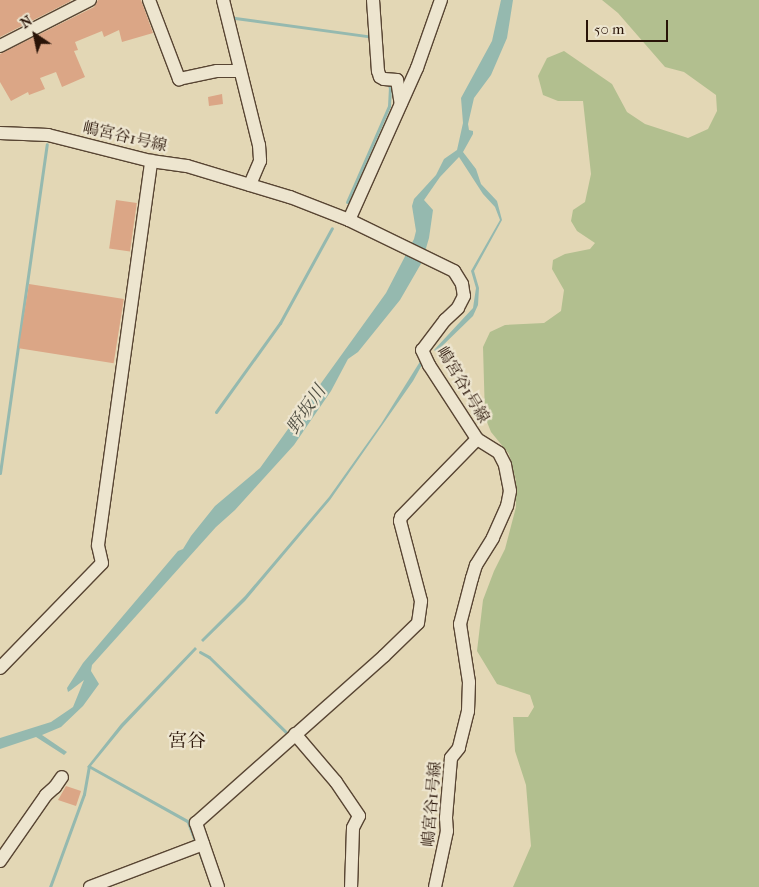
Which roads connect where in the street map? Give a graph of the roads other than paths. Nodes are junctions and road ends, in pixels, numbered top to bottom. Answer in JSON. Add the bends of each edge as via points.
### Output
{"nodes":[{"id":1,"x":90,"y":0,"type":"edge"},
{"id":2,"x":149,"y":0,"type":"edge"},
{"id":3,"x":223,"y":0,"type":"edge"},
{"id":4,"x":373,"y":0,"type":"edge"},
{"id":5,"x":441,"y":0,"type":"edge"},
{"id":6,"x":0,"y":46,"type":"edge"},
{"id":7,"x":240,"y":70,"type":"junction"},
{"id":8,"x":401,"y":105,"type":"junction"},
{"id":9,"x":0,"y":134,"type":"edge"},
{"id":10,"x":151,"y":161,"type":"junction"},
{"id":11,"x":250,"y":184,"type":"junction"},
{"id":12,"x":349,"y":220,"type":"junction"},
{"id":13,"x":477,"y":439,"type":"junction"},
{"id":14,"x":0,"y":668,"type":"edge"},
{"id":15,"x":295,"y":734,"type":"junction"},
{"id":16,"x":62,"y":777,"type":"dead end"},
{"id":17,"x":203,"y":844,"type":"junction"},
{"id":18,"x":0,"y":861,"type":"edge"},
{"id":19,"x":90,"y":887,"type":"edge"},
{"id":20,"x":218,"y":887,"type":"edge"},
{"id":21,"x":351,"y":887,"type":"edge"},
{"id":22,"x":435,"y":887,"type":"edge"}],
"edges":[{"from":1,"to":6,"type":"street"},
{"from":2,"to":7,"type":"street","via":[[179,79]]},
{"from":3,"to":7,"type":"street"},
{"from":4,"to":8,"type":"street","via":[[378,71],[380,77],[397,80]]},
{"from":5,"to":8,"type":"street"},
{"from":7,"to":11,"type":"street","via":[[259,145],[260,160]]},
{"from":8,"to":12,"type":"street"},
{"from":9,"to":10,"type":"street","name":"嶋宮谷1号線","via":[[48,135]]},
{"from":10,"to":11,"type":"street","name":"嶋宮谷1号線","via":[[187,166]]},
{"from":10,"to":14,"type":"street","via":[[98,545],[102,563]]},
{"from":11,"to":12,"type":"street","name":"嶋宮谷1号線"},
{"from":12,"to":13,"type":"street","name":"嶋宮谷1号線","via":[[454,272],[462,284],[464,296],[458,308],[422,350]]},
{"from":13,"to":15,"type":"street","via":[[401,517],[421,601],[418,623]]},
{"from":13,"to":22,"type":"street","name":"嶋宮谷1号線","via":[[499,453],[510,491],[493,538],[476,565],[460,624],[469,682],[468,711],[459,748],[451,758],[447,832]]},
{"from":15,"to":17,"type":"street","via":[[196,822]]},
{"from":15,"to":21,"type":"street","via":[[360,816],[353,828]]},
{"from":16,"to":18,"type":"street"},
{"from":17,"to":19,"type":"street"},
{"from":17,"to":20,"type":"street"}]}
